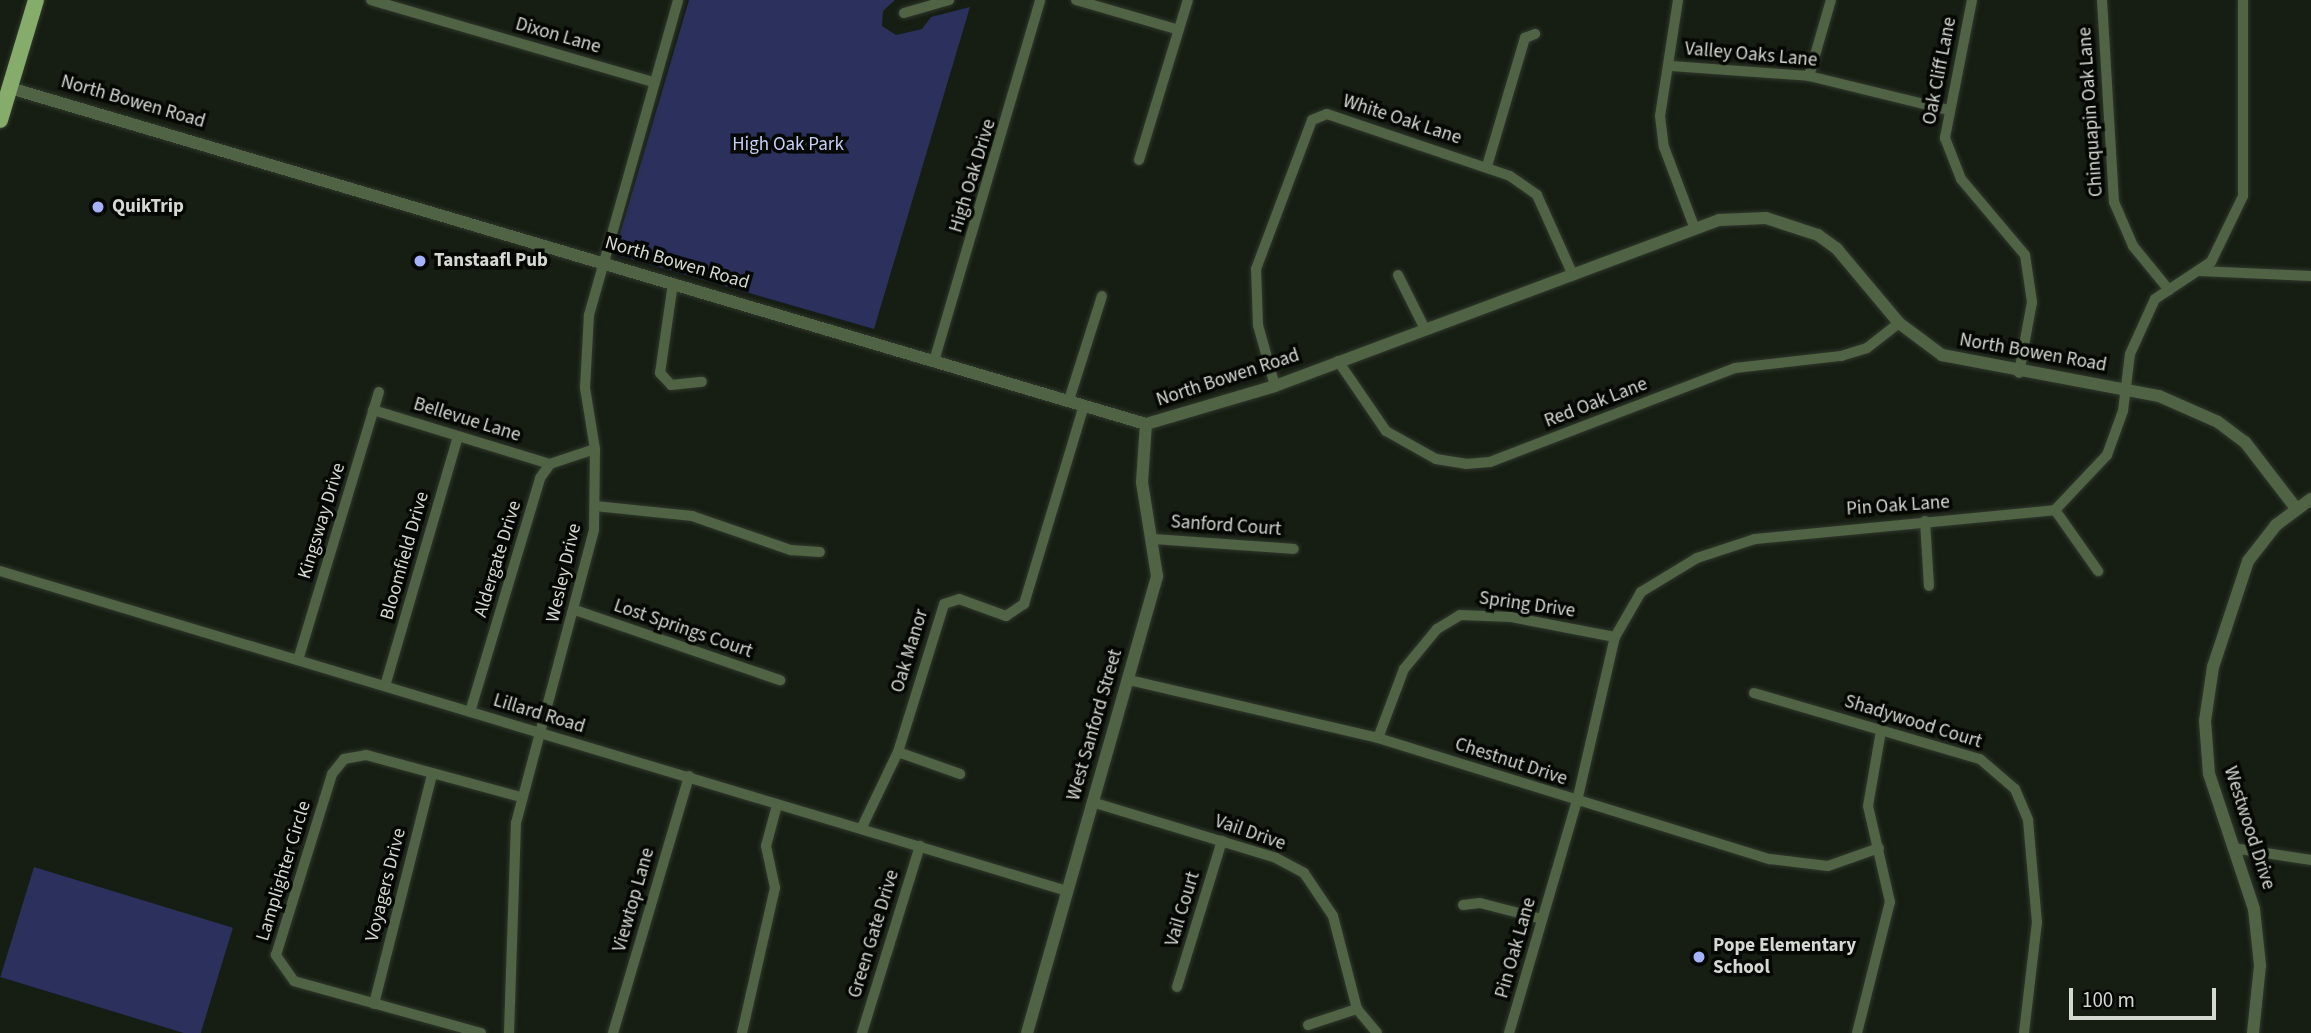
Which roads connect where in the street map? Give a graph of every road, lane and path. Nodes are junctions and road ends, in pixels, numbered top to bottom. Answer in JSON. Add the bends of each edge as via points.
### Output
{"nodes":[{"id":1,"x":36,"y":0,"type":"edge"},
{"id":2,"x":371,"y":0,"type":"edge"},
{"id":3,"x":678,"y":0,"type":"edge"},
{"id":4,"x":949,"y":0,"type":"edge"},
{"id":5,"x":1040,"y":0,"type":"edge"},
{"id":6,"x":1076,"y":0,"type":"edge"},
{"id":7,"x":1188,"y":0,"type":"edge"},
{"id":8,"x":1678,"y":0,"type":"edge"},
{"id":9,"x":1831,"y":0,"type":"edge"},
{"id":10,"x":1972,"y":0,"type":"edge"},
{"id":11,"x":2102,"y":0,"type":"edge"},
{"id":12,"x":2243,"y":0,"type":"edge"},
{"id":13,"x":904,"y":13,"type":"dead end"},
{"id":14,"x":1176,"y":29,"type":"junction"},
{"id":15,"x":1535,"y":34,"type":"dead end"},
{"id":16,"x":1671,"y":66,"type":"junction"},
{"id":17,"x":1810,"y":76,"type":"junction"},
{"id":18,"x":654,"y":82,"type":"junction"},
{"id":19,"x":10,"y":88,"type":"junction"},
{"id":20,"x":1949,"y":110,"type":"junction"},
{"id":21,"x":0,"y":120,"type":"edge"},
{"id":22,"x":1139,"y":160,"type":"dead end"},
{"id":23,"x":1487,"y":166,"type":"junction"},
{"id":24,"x":1695,"y":229,"type":"junction"},
{"id":25,"x":601,"y":262,"type":"junction"},
{"id":26,"x":2199,"y":271,"type":"junction"},
{"id":27,"x":1398,"y":275,"type":"dead end"},
{"id":28,"x":1573,"y":275,"type":"junction"},
{"id":29,"x":2311,"y":276,"type":"edge"},
{"id":30,"x":673,"y":282,"type":"junction"},
{"id":31,"x":2169,"y":290,"type":"junction"},
{"id":32,"x":1102,"y":296,"type":"dead end"},
{"id":33,"x":1899,"y":323,"type":"junction"},
{"id":34,"x":1425,"y":329,"type":"junction"},
{"id":35,"x":934,"y":360,"type":"junction"},
{"id":36,"x":1338,"y":361,"type":"junction"},
{"id":37,"x":2020,"y":373,"type":"junction"},
{"id":38,"x":702,"y":382,"type":"dead end"},
{"id":39,"x":1275,"y":386,"type":"junction"},
{"id":40,"x":2127,"y":388,"type":"junction"},
{"id":41,"x":379,"y":392,"type":"dead end"},
{"id":42,"x":1069,"y":400,"type":"junction"},
{"id":43,"x":1084,"y":405,"type":"junction"},
{"id":44,"x":373,"y":410,"type":"junction"},
{"id":45,"x":1146,"y":424,"type":"junction"},
{"id":46,"x":458,"y":436,"type":"junction"},
{"id":47,"x":595,"y":449,"type":"junction"},
{"id":48,"x":550,"y":464,"type":"junction"},
{"id":49,"x":2311,"y":499,"type":"edge"},
{"id":50,"x":596,"y":506,"type":"junction"},
{"id":51,"x":2295,"y":506,"type":"junction"},
{"id":52,"x":2055,"y":510,"type":"junction"},
{"id":53,"x":1925,"y":521,"type":"junction"},
{"id":54,"x":1155,"y":539,"type":"junction"},
{"id":55,"x":1294,"y":549,"type":"dead end"},
{"id":56,"x":820,"y":552,"type":"dead end"},
{"id":57,"x":0,"y":570,"type":"edge"},
{"id":58,"x":2098,"y":570,"type":"dead end"},
{"id":59,"x":1929,"y":586,"type":"dead end"},
{"id":60,"x":575,"y":610,"type":"junction"},
{"id":61,"x":1615,"y":637,"type":"junction"},
{"id":62,"x":298,"y":660,"type":"junction"},
{"id":63,"x":780,"y":680,"type":"dead end"},
{"id":64,"x":1129,"y":680,"type":"junction"},
{"id":65,"x":385,"y":686,"type":"junction"},
{"id":66,"x":1755,"y":694,"type":"dead end"},
{"id":67,"x":470,"y":712,"type":"junction"},
{"id":68,"x":1881,"y":730,"type":"junction"},
{"id":69,"x":537,"y":732,"type":"junction"},
{"id":70,"x":1378,"y":738,"type":"junction"},
{"id":71,"x":898,"y":752,"type":"junction"},
{"id":72,"x":960,"y":774,"type":"dead end"},
{"id":73,"x":432,"y":775,"type":"junction"},
{"id":74,"x":689,"y":776,"type":"junction"},
{"id":75,"x":521,"y":797,"type":"junction"},
{"id":76,"x":1577,"y":801,"type":"junction"},
{"id":77,"x":1092,"y":802,"type":"junction"},
{"id":78,"x":777,"y":805,"type":"junction"},
{"id":79,"x":862,"y":827,"type":"junction"},
{"id":80,"x":1222,"y":841,"type":"junction"},
{"id":81,"x":920,"y":846,"type":"junction"},
{"id":82,"x":1879,"y":848,"type":"junction"},
{"id":83,"x":2233,"y":848,"type":"junction"},
{"id":84,"x":2311,"y":860,"type":"edge"},
{"id":85,"x":1067,"y":891,"type":"junction"},
{"id":86,"x":1463,"y":905,"type":"dead end"},
{"id":87,"x":1542,"y":919,"type":"junction"},
{"id":88,"x":1177,"y":986,"type":"dead end"},
{"id":89,"x":374,"y":1004,"type":"junction"},
{"id":90,"x":1356,"y":1009,"type":"junction"},
{"id":91,"x":1308,"y":1025,"type":"dead end"},
{"id":92,"x":481,"y":1033,"type":"edge"},
{"id":93,"x":509,"y":1033,"type":"edge"},
{"id":94,"x":614,"y":1033,"type":"edge"},
{"id":95,"x":742,"y":1033,"type":"edge"},
{"id":96,"x":862,"y":1033,"type":"edge"},
{"id":97,"x":1027,"y":1033,"type":"edge"},
{"id":98,"x":1377,"y":1033,"type":"edge"},
{"id":99,"x":1509,"y":1033,"type":"edge"},
{"id":100,"x":1857,"y":1033,"type":"edge"},
{"id":101,"x":2024,"y":1033,"type":"edge"},
{"id":102,"x":2253,"y":1033,"type":"edge"}],
"edges":[{"from":1,"to":19,"type":"main road"},
{"from":2,"to":18,"type":"street","name":"Dixon Lane"},
{"from":3,"to":18,"type":"street","name":"Wesley Drive"},
{"from":4,"to":13,"type":"street"},
{"from":5,"to":35,"type":"street","name":"High Oak Drive"},
{"from":6,"to":14,"type":"street"},
{"from":7,"to":14,"type":"street"},
{"from":8,"to":16,"type":"street"},
{"from":9,"to":17,"type":"street"},
{"from":10,"to":20,"type":"street","name":"Oak Cliff Lane"},
{"from":11,"to":31,"type":"street","name":"Chinquapin Oak Lane","via":[[2114,202],[2133,246]]},
{"from":12,"to":26,"type":"street","via":[[2243,196],[2223,245]]},
{"from":14,"to":22,"type":"street"},
{"from":15,"to":23,"type":"street","via":[[1525,38]]},
{"from":16,"to":17,"type":"street","name":"Valley Oaks Lane"},
{"from":16,"to":24,"type":"street","via":[[1660,116],[1664,147]]},
{"from":17,"to":20,"type":"street","name":"Valley Oaks Lane"},
{"from":18,"to":25,"type":"street","name":"Wesley Drive"},
{"from":19,"to":21,"type":"main road"},
{"from":19,"to":25,"type":"street","name":"North Bowen Road"},
{"from":20,"to":37,"type":"street","name":"Oak Cliff Lane","via":[[1949,156],[1961,179],[2016,241],[2031,277]]},
{"from":23,"to":28,"type":"street","name":"White Oak Lane","via":[[1537,195]]},
{"from":23,"to":39,"type":"street","name":"White Oak Lane","via":[[1327,114],[1312,120],[1256,269],[1258,325]]},
{"from":24,"to":28,"type":"street","name":"North Bowen Road"},
{"from":24,"to":33,"type":"street","name":"North Bowen Road","via":[[1741,217],[1818,235],[1858,271]]},
{"from":25,"to":30,"type":"street","name":"North Bowen Road"},
{"from":25,"to":47,"type":"street","name":"Wesley Drive","via":[[585,363]]},
{"from":26,"to":29,"type":"street"},
{"from":26,"to":31,"type":"street"},
{"from":27,"to":34,"type":"street"},
{"from":28,"to":34,"type":"street","name":"North Bowen Road"},
{"from":30,"to":35,"type":"street","name":"North Bowen Road"},
{"from":30,"to":38,"type":"street","via":[[660,373],[671,385]]},
{"from":31,"to":40,"type":"street","via":[[2155,299],[2130,354]]},
{"from":32,"to":42,"type":"street"},
{"from":33,"to":36,"type":"street","name":"Red Oak Lane","via":[[1867,348],[1841,356],[1735,368],[1490,462],[1466,464],[1436,459],[1386,431]]},
{"from":33,"to":37,"type":"street","name":"North Bowen Road","via":[[1942,355]]},
{"from":34,"to":36,"type":"street","name":"North Bowen Road"},
{"from":35,"to":42,"type":"street","name":"North Bowen Road"},
{"from":36,"to":39,"type":"street","name":"North Bowen Road"},
{"from":37,"to":40,"type":"street","name":"North Bowen Road"},
{"from":39,"to":45,"type":"street","name":"North Bowen Road"},
{"from":40,"to":51,"type":"street","name":"North Bowen Road","via":[[2218,422],[2245,442]]},
{"from":40,"to":52,"type":"street","via":[[2107,455]]},
{"from":41,"to":44,"type":"street","name":"Kingsway Drive"},
{"from":42,"to":43,"type":"street","name":"North Bowen Road"},
{"from":43,"to":45,"type":"street","name":"North Bowen Road"},
{"from":43,"to":71,"type":"street","name":"Oak Manor","via":[[1024,604],[1006,616],[959,599],[944,604]]},
{"from":44,"to":46,"type":"street","name":"Bellevue Lane"},
{"from":44,"to":62,"type":"street","name":"Kingsway Drive"},
{"from":45,"to":54,"type":"street","name":"West Sanford Street","via":[[1142,482]]},
{"from":46,"to":48,"type":"street","name":"Bellevue Lane"},
{"from":46,"to":65,"type":"street","name":"Bloomfield Drive"},
{"from":47,"to":48,"type":"street"},
{"from":47,"to":50,"type":"street","name":"Wesley Drive"},
{"from":48,"to":67,"type":"street","name":"Aldergate Drive"},
{"from":49,"to":51,"type":"street","name":"Westwood Drive"},
{"from":50,"to":56,"type":"street","via":[[692,516],[791,550]]},
{"from":50,"to":60,"type":"street","name":"Wesley Drive"},
{"from":51,"to":83,"type":"street","name":"Westwood Drive","via":[[2249,560],[2213,667],[2205,720],[2209,774]]},
{"from":52,"to":53,"type":"street","name":"Pin Oak Lane"},
{"from":52,"to":58,"type":"street"},
{"from":53,"to":59,"type":"street"},
{"from":53,"to":61,"type":"street","name":"Pin Oak Lane","via":[[1804,530],[1697,558],[1641,592]]},
{"from":54,"to":55,"type":"street","name":"Sanford Court"},
{"from":54,"to":64,"type":"street","name":"West Sanford Street","via":[[1157,576]]},
{"from":57,"to":62,"type":"street","name":"Lillard Road"},
{"from":60,"to":63,"type":"street","name":"Lost Springs Court"},
{"from":60,"to":69,"type":"street","name":"Wesley Drive"},
{"from":61,"to":70,"type":"street","name":"Spring Drive","via":[[1484,613],[1451,619],[1404,668]]},
{"from":61,"to":76,"type":"street","name":"Pin Oak Lane"},
{"from":62,"to":65,"type":"street","name":"Lillard Road"},
{"from":64,"to":70,"type":"street","name":"Chestnut Drive"},
{"from":64,"to":77,"type":"street","name":"West Sanford Street"},
{"from":65,"to":67,"type":"street","name":"Lillard Road"},
{"from":66,"to":68,"type":"street","name":"Shadywood Court"},
{"from":67,"to":69,"type":"street","name":"Lillard Road"},
{"from":68,"to":82,"type":"street","via":[[1868,806]]},
{"from":68,"to":101,"type":"street","name":"Shadywood Court","via":[[1994,767],[2023,806],[2037,922]]},
{"from":69,"to":74,"type":"street","name":"Lillard Road"},
{"from":69,"to":75,"type":"street","name":"Wesley Drive"},
{"from":70,"to":76,"type":"street","name":"Chestnut Drive"},
{"from":71,"to":72,"type":"street"},
{"from":71,"to":79,"type":"street","name":"Oak Manor"},
{"from":73,"to":75,"type":"street","name":"Lamplighter Circle"},
{"from":73,"to":89,"type":"street","name":"Voyagers Drive"},
{"from":73,"to":89,"type":"street","name":"Lamplighter Circle","via":[[366,755],[337,766],[276,955],[294,981]]},
{"from":74,"to":78,"type":"street","name":"Lillard Road"},
{"from":74,"to":94,"type":"street","name":"Viewtop Lane"},
{"from":75,"to":93,"type":"street","name":"Wesley Drive","via":[[513,860]]},
{"from":76,"to":82,"type":"street","name":"Chestnut Drive","via":[[1805,866],[1828,866]]},
{"from":76,"to":87,"type":"street","name":"Pin Oak Lane"},
{"from":77,"to":80,"type":"street","name":"Vail Drive"},
{"from":77,"to":85,"type":"street","name":"West Sanford Street"},
{"from":78,"to":79,"type":"street","name":"Lillard Road"},
{"from":78,"to":95,"type":"street","via":[[766,846],[775,888]]},
{"from":79,"to":81,"type":"street","name":"Lillard Road"},
{"from":80,"to":88,"type":"street","name":"Vail Court"},
{"from":80,"to":90,"type":"street","name":"Vail Drive","via":[[1276,858],[1316,883],[1333,916]]},
{"from":81,"to":85,"type":"street","name":"Lillard Road"},
{"from":81,"to":96,"type":"street","name":"Green Gate Drive"},
{"from":82,"to":100,"type":"street","via":[[1890,902]]},
{"from":83,"to":84,"type":"street"},
{"from":83,"to":102,"type":"street","name":"Westwood Drive","via":[[2258,939]]},
{"from":85,"to":97,"type":"street","name":"West Sanford Street"},
{"from":86,"to":87,"type":"street","via":[[1480,903]]},
{"from":87,"to":99,"type":"street","name":"Pin Oak Lane"},
{"from":89,"to":92,"type":"street","name":"Lamplighter Circle"},
{"from":90,"to":91,"type":"street"},
{"from":90,"to":98,"type":"street","name":"Vail Drive"}]}
